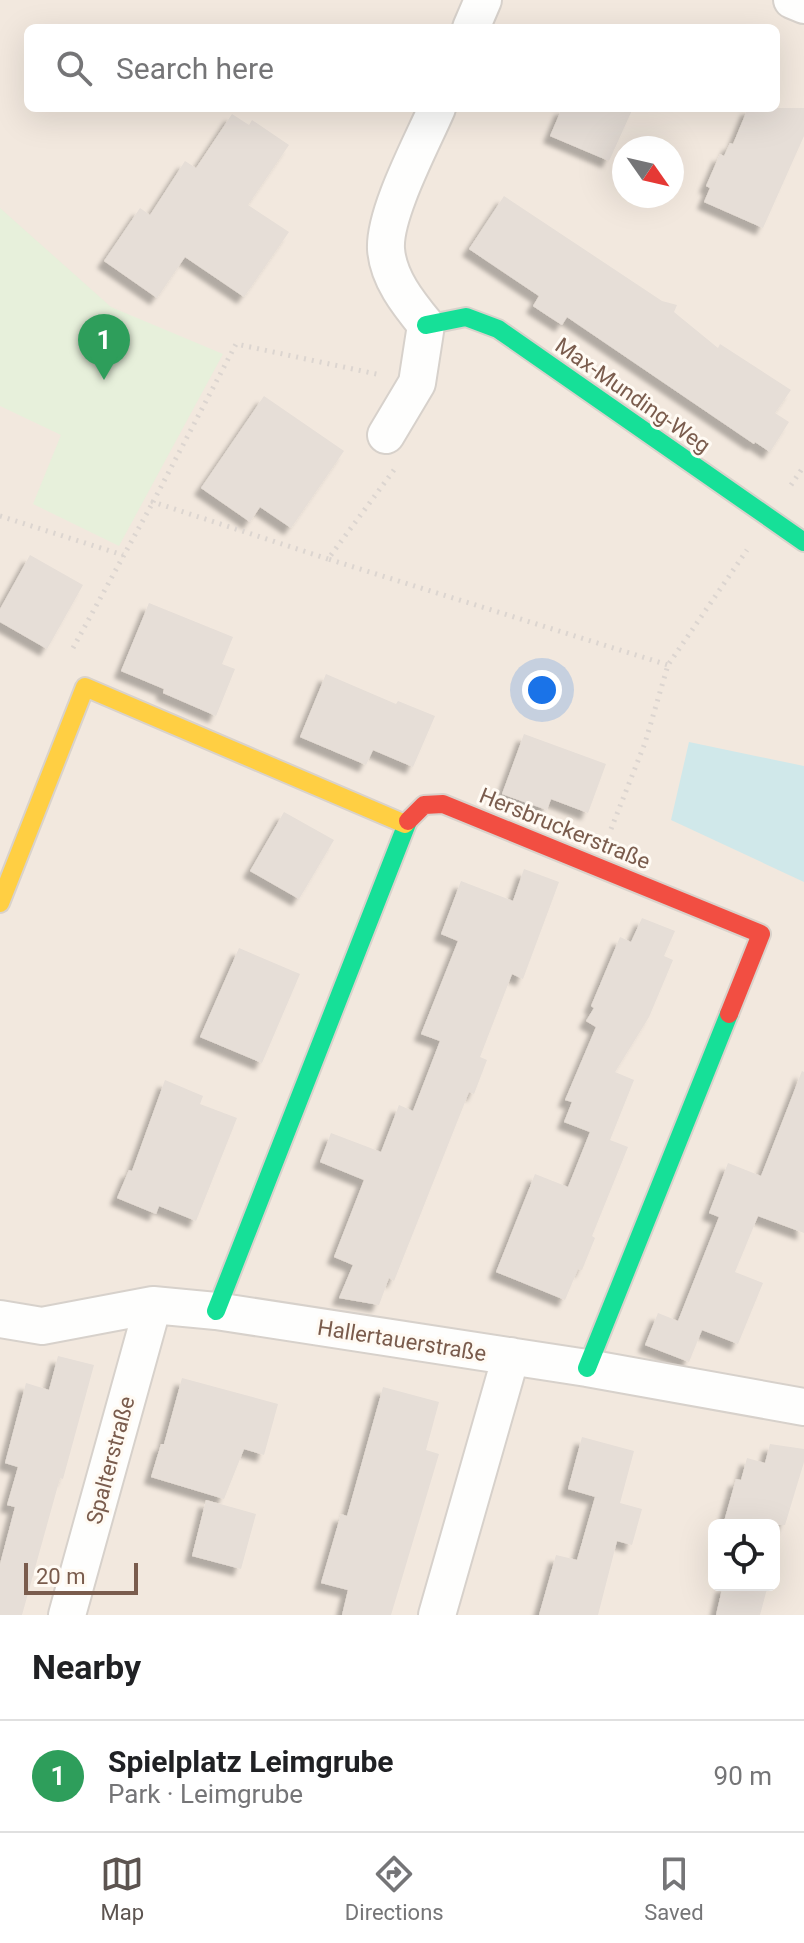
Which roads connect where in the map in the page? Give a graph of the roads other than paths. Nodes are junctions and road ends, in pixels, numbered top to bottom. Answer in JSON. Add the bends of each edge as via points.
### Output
{"nodes":[{"id":1,"x":483,"y":0,"type":"edge"},
{"id":2,"x":792,"y":0,"type":"edge"},
{"id":3,"x":804,"y":5,"type":"edge"},
{"id":4,"x":473,"y":24,"type":"edge"},
{"id":5,"x":435,"y":112,"type":"edge"},
{"id":6,"x":426,"y":325,"type":"junction"},
{"id":7,"x":386,"y":435,"type":"road end"},
{"id":8,"x":804,"y":542,"type":"edge"},
{"id":9,"x":405,"y":824,"type":"junction"},
{"id":10,"x":0,"y":903,"type":"edge"},
{"id":11,"x":153,"y":1305,"type":"junction"},
{"id":12,"x":216,"y":1311,"type":"junction"},
{"id":13,"x":0,"y":1319,"type":"edge"},
{"id":14,"x":511,"y":1356,"type":"junction"},
{"id":15,"x":587,"y":1368,"type":"junction"},
{"id":16,"x":804,"y":1407,"type":"edge"},
{"id":17,"x":67,"y":1615,"type":"edge"},
{"id":18,"x":437,"y":1615,"type":"edge"}],
"edges":[{"from":1,"to":4,"type":"street"},
{"from":2,"to":3,"type":"street"},
{"from":5,"to":6,"type":"street","via":[[391,215],[386,249],[400,293]]},
{"from":6,"to":7,"type":"street","via":[[417,383]]},
{"from":6,"to":8,"type":"street","name":"Max-Munding-Weg","via":[[466,317],[498,329]]},
{"from":9,"to":10,"type":"street","via":[[85,687]]},
{"from":9,"to":12,"type":"street"},
{"from":9,"to":15,"type":"street","name":"Hersbruckerstraße","via":[[424,805],[443,804],[761,934]]},
{"from":11,"to":12,"type":"street","name":"Hallertauerstraße"},
{"from":11,"to":13,"type":"street","name":"Hallertauerstraße","via":[[42,1326]]},
{"from":11,"to":17,"type":"street","name":"Spalterstraße"},
{"from":12,"to":14,"type":"street","name":"Hallertauerstraße"},
{"from":14,"to":15,"type":"street","name":"Hallertauerstraße"},
{"from":14,"to":18,"type":"street"},
{"from":15,"to":16,"type":"street","name":"Hallertauerstraße"}]}
